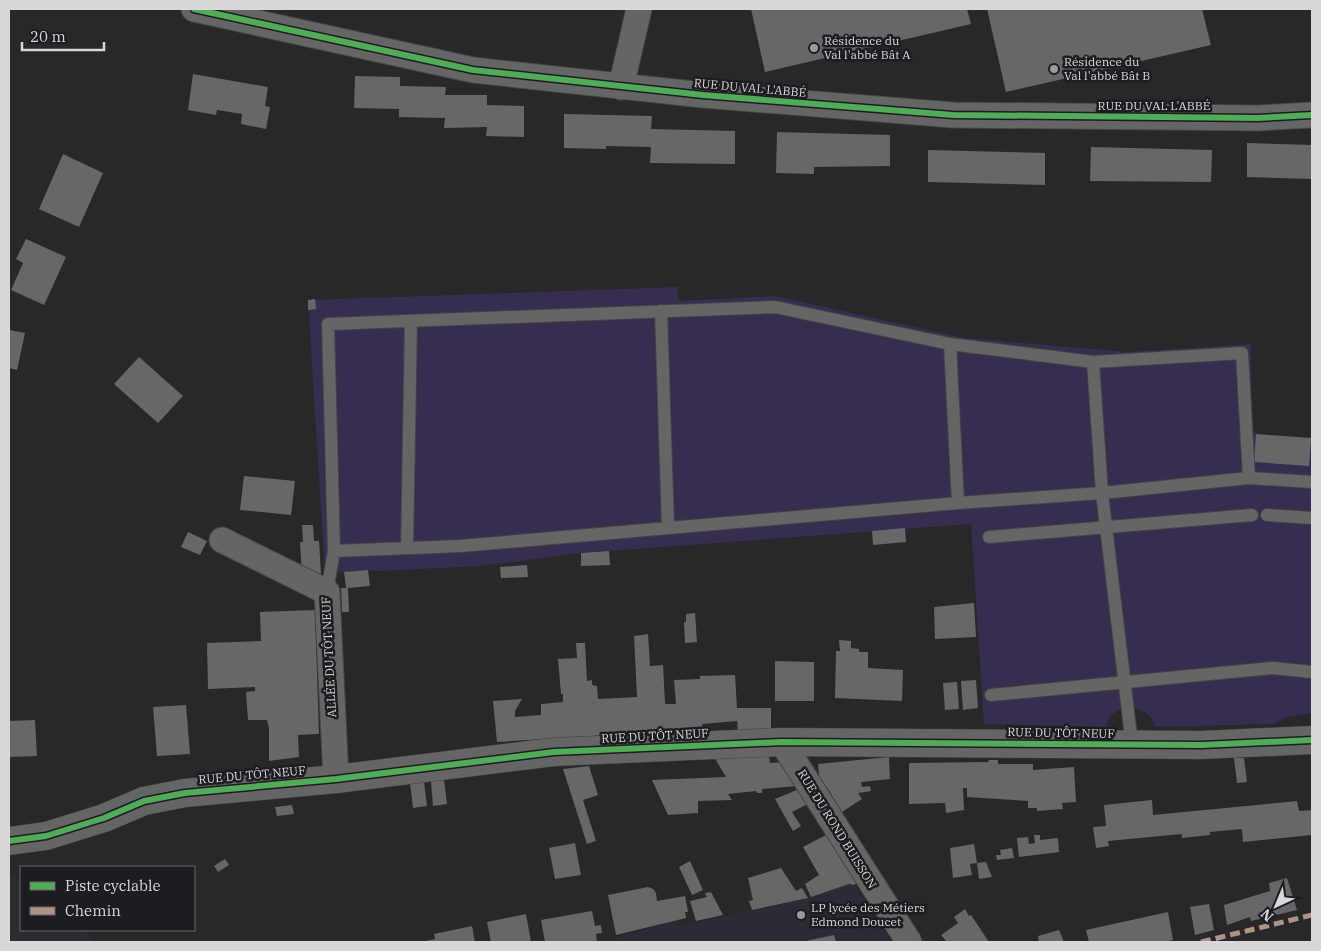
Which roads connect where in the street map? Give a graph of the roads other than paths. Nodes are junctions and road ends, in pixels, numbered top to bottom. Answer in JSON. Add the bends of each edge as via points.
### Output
{"nodes":[{"id":1,"x":194,"y":9,"type":"edge"},
{"id":2,"x":640,"y":9,"type":"edge"},
{"id":3,"x":621,"y":87,"type":"junction"},
{"id":4,"x":1312,"y":115,"type":"edge"},
{"id":5,"x":661,"y":311,"type":"junction"},
{"id":6,"x":411,"y":320,"type":"junction"},
{"id":7,"x":950,"y":344,"type":"junction"},
{"id":8,"x":1093,"y":362,"type":"junction"},
{"id":9,"x":1249,"y":478,"type":"junction"},
{"id":10,"x":1312,"y":482,"type":"edge"},
{"id":11,"x":1102,"y":493,"type":"junction"},
{"id":12,"x":958,"y":503,"type":"junction"},
{"id":13,"x":1252,"y":515,"type":"dead end"},
{"id":14,"x":1267,"y":515,"type":"dead end"},
{"id":15,"x":1312,"y":518,"type":"edge"},
{"id":16,"x":668,"y":527,"type":"junction"},
{"id":17,"x":1106,"y":527,"type":"junction"},
{"id":18,"x":989,"y":537,"type":"dead end"},
{"id":19,"x":222,"y":540,"type":"dead end"},
{"id":20,"x":407,"y":548,"type":"junction"},
{"id":21,"x":334,"y":551,"type":"junction"},
{"id":22,"x":327,"y":592,"type":"junction"},
{"id":23,"x":1312,"y":672,"type":"edge"},
{"id":24,"x":1125,"y":682,"type":"junction"},
{"id":25,"x":991,"y":695,"type":"dead end"},
{"id":26,"x":1312,"y":740,"type":"edge"},
{"id":27,"x":782,"y":742,"type":"junction"},
{"id":28,"x":1132,"y":745,"type":"junction"},
{"id":29,"x":336,"y":779,"type":"junction"},
{"id":30,"x":9,"y":841,"type":"edge"},
{"id":31,"x":909,"y":942,"type":"edge"}],
"edges":[{"from":1,"to":3,"type":"street","name":"RUE DU VAL L'ABBÉ","via":[[473,70]]},
{"from":2,"to":3,"type":"street"},
{"from":3,"to":4,"type":"street","name":"RUE DU VAL L'ABBÉ","via":[[953,116],[1258,118]]},
{"from":5,"to":6,"type":"lane"},
{"from":5,"to":7,"type":"lane","via":[[775,307]]},
{"from":5,"to":16,"type":"lane"},
{"from":6,"to":20,"type":"lane"},
{"from":6,"to":21,"type":"lane","via":[[328,324]]},
{"from":7,"to":8,"type":"lane"},
{"from":7,"to":12,"type":"lane"},
{"from":8,"to":9,"type":"lane","via":[[1242,353]]},
{"from":8,"to":11,"type":"lane"},
{"from":9,"to":10,"type":"lane"},
{"from":9,"to":11,"type":"lane"},
{"from":11,"to":12,"type":"lane"},
{"from":11,"to":17,"type":"lane"},
{"from":12,"to":16,"type":"lane"},
{"from":13,"to":17,"type":"lane"},
{"from":14,"to":15,"type":"lane"},
{"from":16,"to":20,"type":"lane"},
{"from":17,"to":18,"type":"lane"},
{"from":17,"to":24,"type":"lane"},
{"from":19,"to":22,"type":"street","name":"ALLÉE DU TÔT NEUF"},
{"from":20,"to":21,"type":"lane"},
{"from":21,"to":22,"type":"lane"},
{"from":22,"to":29,"type":"street","name":"ALLÉE DU TÔT NEUF"},
{"from":23,"to":24,"type":"lane","via":[[1273,668]]},
{"from":24,"to":25,"type":"lane"},
{"from":24,"to":28,"type":"lane"},
{"from":26,"to":28,"type":"street","name":"RUE DU TÔT NEUF"},
{"from":27,"to":28,"type":"street","name":"RUE DU TÔT NEUF"},
{"from":27,"to":29,"type":"street","name":"RUE DU TÔT NEUF","via":[[554,752]]},
{"from":27,"to":31,"type":"street","name":"RUE DU ROND BUISSON"},
{"from":29,"to":30,"type":"street","name":"RUE DU TÔT NEUF","via":[[185,793],[144,801],[104,818],[46,836]]}]}
